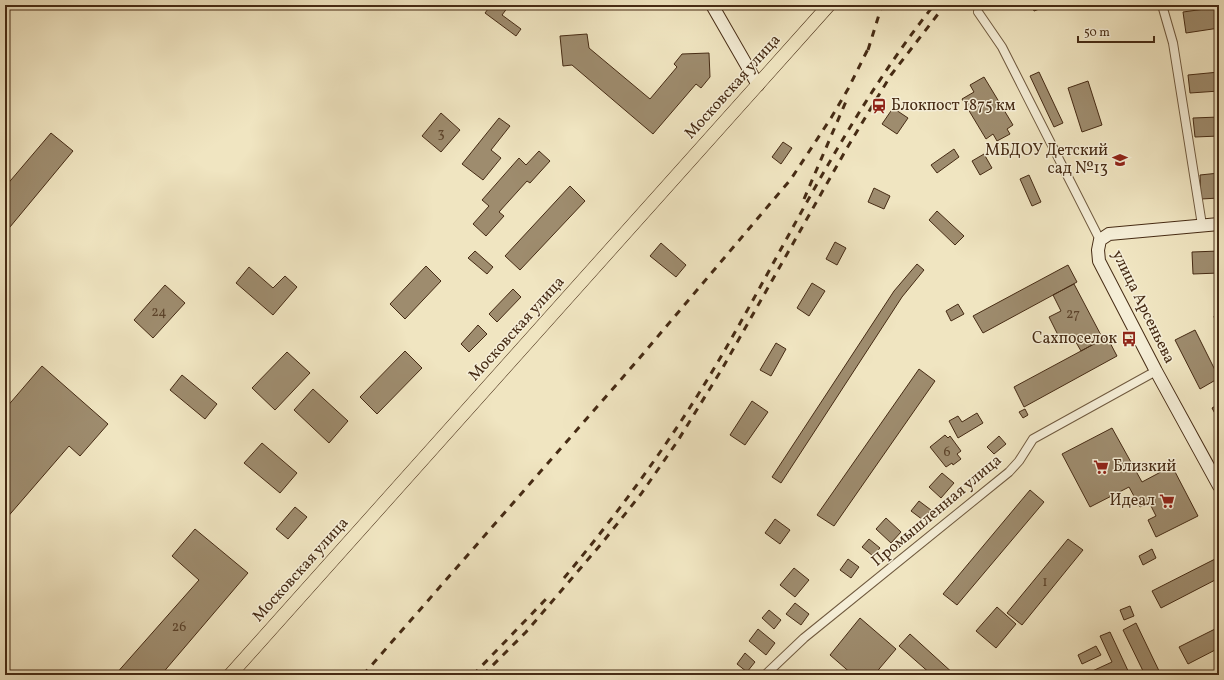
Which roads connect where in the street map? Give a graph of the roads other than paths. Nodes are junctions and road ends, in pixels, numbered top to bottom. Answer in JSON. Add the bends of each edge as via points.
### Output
{"nodes":[{"id":1,"x":712,"y":5,"type":"edge"},
{"id":2,"x":829,"y":5,"type":"edge"},
{"id":3,"x":1162,"y":5,"type":"edge"},
{"id":4,"x":978,"y":12,"type":"dead end"},
{"id":5,"x":758,"y":85,"type":"junction"},
{"id":6,"x":1219,"y":224,"type":"edge"},
{"id":7,"x":1202,"y":225,"type":"junction"},
{"id":8,"x":1100,"y":240,"type":"junction"},
{"id":9,"x":1156,"y":371,"type":"junction"},
{"id":10,"x":1219,"y":486,"type":"edge"},
{"id":11,"x":230,"y":675,"type":"edge"},
{"id":12,"x":764,"y":675,"type":"edge"}],
"edges":[{"from":1,"to":5,"type":"street"},
{"from":2,"to":5,"type":"main road","name":"Московская улица"},
{"from":3,"to":7,"type":"street","via":[[1173,43]]},
{"from":4,"to":8,"type":"street","name":"улица Арсеньева","via":[[1002,47]]},
{"from":5,"to":11,"type":"main road","name":"Московская улица"},
{"from":6,"to":7,"type":"street"},
{"from":7,"to":8,"type":"street","via":[[1109,234]]},
{"from":8,"to":9,"type":"street","name":"улица Арсеньева","via":[[1099,261]]},
{"from":9,"to":10,"type":"street","name":"улица Арсеньева"},
{"from":9,"to":12,"type":"street","name":"Промышленная улица","via":[[1033,440],[1009,472],[804,638]]}]}
